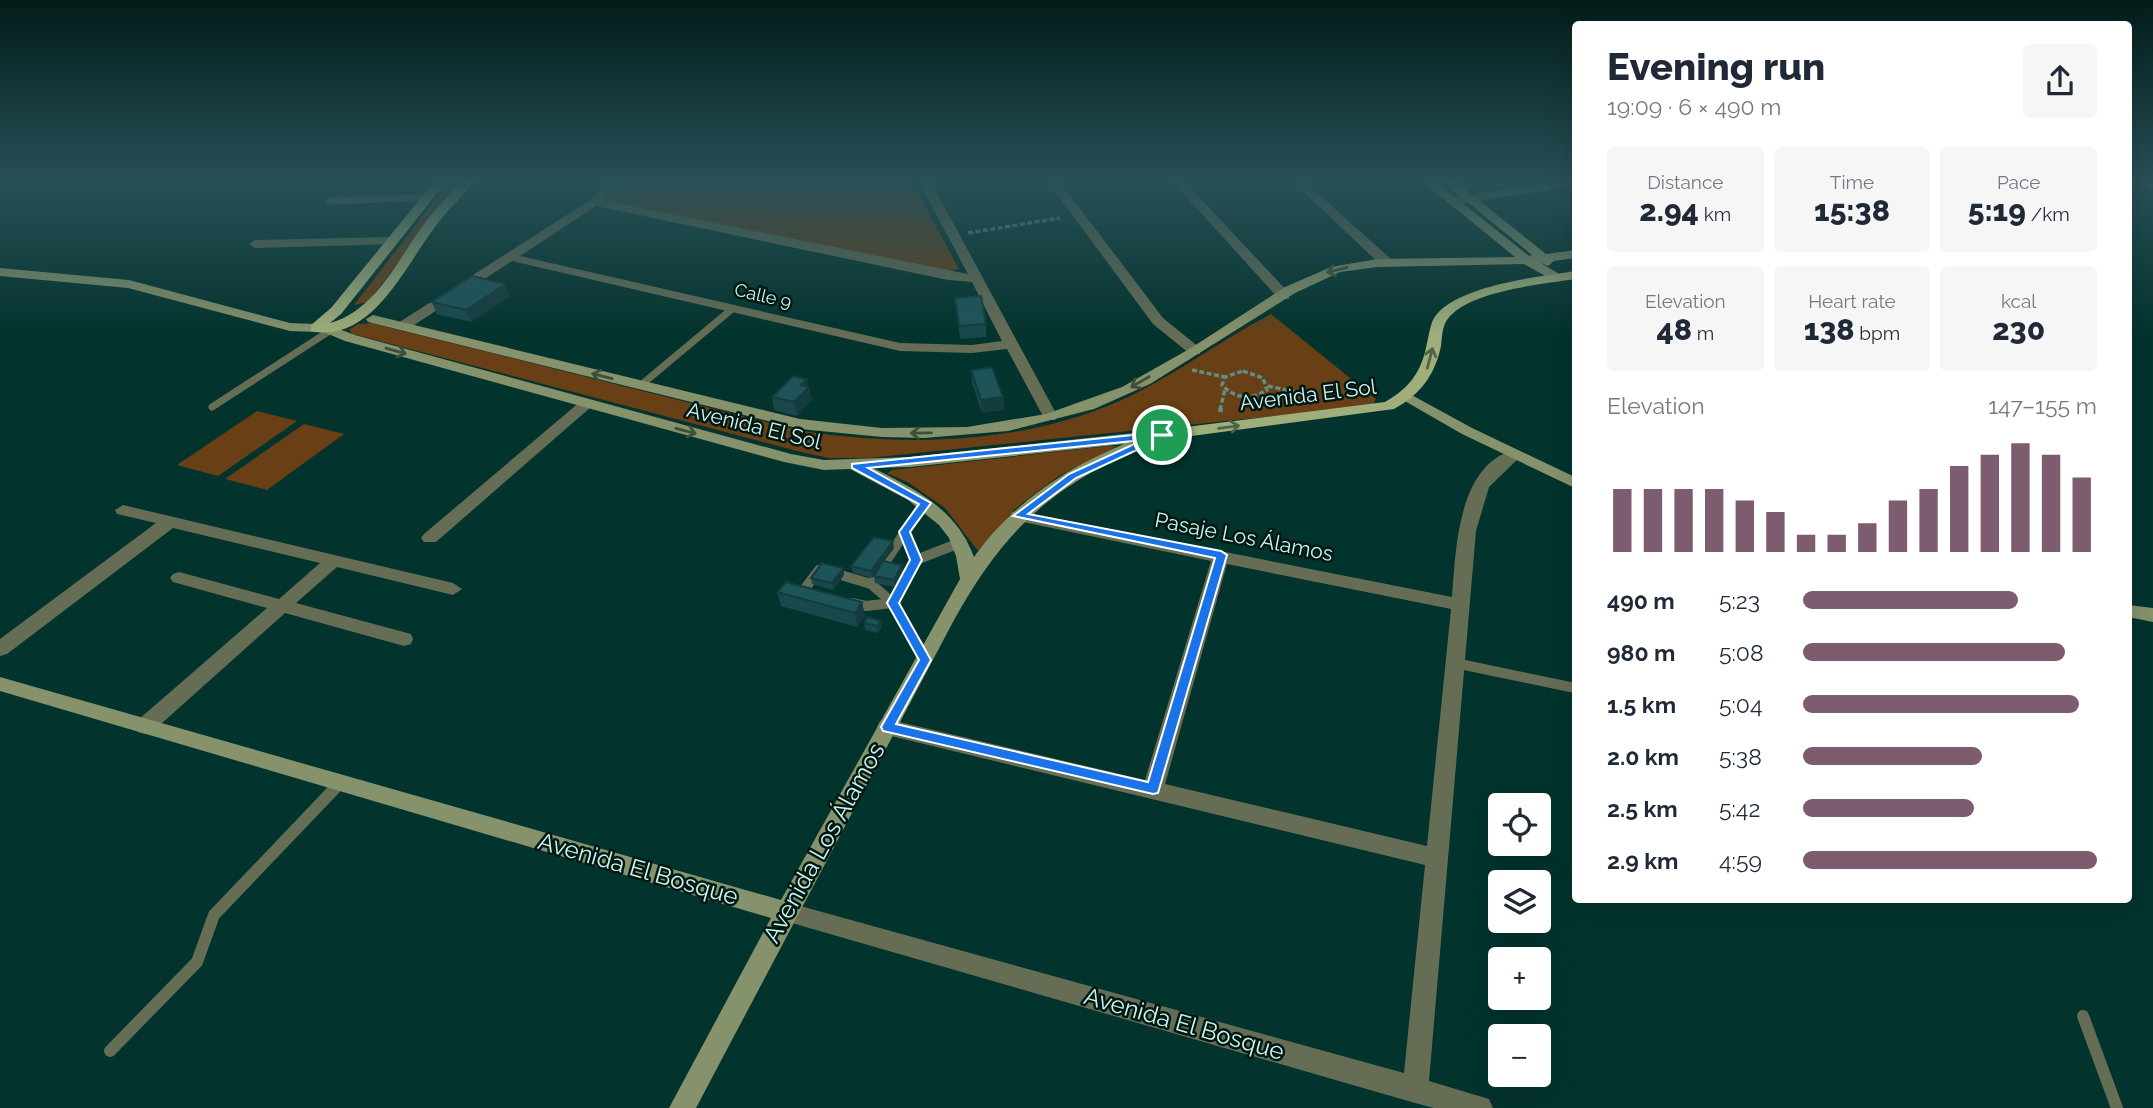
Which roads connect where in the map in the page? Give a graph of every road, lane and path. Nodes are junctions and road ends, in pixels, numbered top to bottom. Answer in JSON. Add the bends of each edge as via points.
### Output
{"nodes":[{"id":1,"x":396,"y":234,"type":"edge"},
{"id":2,"x":424,"y":234,"type":"edge"},
{"id":3,"x":546,"y":234,"type":"edge"},
{"id":4,"x":746,"y":234,"type":"edge"},
{"id":5,"x":961,"y":234,"type":"edge"},
{"id":6,"x":1092,"y":234,"type":"edge"},
{"id":7,"x":1227,"y":234,"type":"edge"},
{"id":8,"x":1355,"y":234,"type":"edge"},
{"id":9,"x":1493,"y":234,"type":"edge"},
{"id":10,"x":1515,"y":234,"type":"edge"},
{"id":11,"x":953,"y":235,"type":"joint"},
{"id":12,"x":390,"y":241,"type":"junction"},
{"id":13,"x":255,"y":244,"type":"dead end"},
{"id":14,"x":1572,"y":255,"type":"edge"},
{"id":15,"x":510,"y":257,"type":"junction"},
{"id":16,"x":1547,"y":259,"type":"junction"},
{"id":17,"x":1528,"y":261,"type":"junction"},
{"id":18,"x":1386,"y":262,"type":"junction"},
{"id":19,"x":0,"y":272,"type":"edge"},
{"id":20,"x":1572,"y":275,"type":"edge"},
{"id":21,"x":1556,"y":278,"type":"junction"},
{"id":22,"x":977,"y":279,"type":"junction"},
{"id":23,"x":1284,"y":296,"type":"junction"},
{"id":24,"x":732,"y":309,"type":"junction"},
{"id":25,"x":337,"y":311,"type":"junction"},
{"id":26,"x":365,"y":317,"type":"junction"},
{"id":27,"x":404,"y":326,"type":"junction"},
{"id":28,"x":324,"y":329,"type":"junction"},
{"id":29,"x":1010,"y":344,"type":"junction"},
{"id":30,"x":1195,"y":351,"type":"junction"},
{"id":31,"x":1171,"y":365,"type":"junction"},
{"id":32,"x":1225,"y":377,"type":"junction"},
{"id":33,"x":641,"y":386,"type":"junction"},
{"id":34,"x":1408,"y":397,"type":"junction"},
{"id":35,"x":586,"y":404,"type":"junction"},
{"id":36,"x":212,"y":407,"type":"dead end"},
{"id":37,"x":1050,"y":417,"type":"junction"},
{"id":38,"x":1162,"y":435,"type":"junction"},
{"id":39,"x":1514,"y":454,"type":"junction"},
{"id":40,"x":856,"y":466,"type":"junction"},
{"id":41,"x":1572,"y":482,"type":"edge"},
{"id":42,"x":925,"y":503,"type":"junction"},
{"id":43,"x":123,"y":510,"type":"dead end"},
{"id":44,"x":1018,"y":516,"type":"junction"},
{"id":45,"x":172,"y":521,"type":"junction"},
{"id":46,"x":905,"y":532,"type":"junction"},
{"id":47,"x":430,"y":538,"type":"dead end"},
{"id":48,"x":962,"y":542,"type":"junction"},
{"id":49,"x":1221,"y":555,"type":"junction"},
{"id":50,"x":916,"y":560,"type":"junction"},
{"id":51,"x":333,"y":561,"type":"junction"},
{"id":52,"x":823,"y":571,"type":"edge"},
{"id":53,"x":844,"y":576,"type":"edge"},
{"id":54,"x":179,"y":578,"type":"dead end"},
{"id":55,"x":969,"y":580,"type":"junction"},
{"id":56,"x":871,"y":584,"type":"junction"},
{"id":57,"x":453,"y":589,"type":"dead end"},
{"id":58,"x":817,"y":595,"type":"edge"},
{"id":59,"x":841,"y":601,"type":"edge"},
{"id":60,"x":893,"y":603,"type":"junction"},
{"id":61,"x":1461,"y":605,"type":"junction"},
{"id":62,"x":281,"y":606,"type":"junction"},
{"id":63,"x":2132,"y":612,"type":"edge"},
{"id":64,"x":2153,"y":615,"type":"edge"},
{"id":65,"x":404,"y":639,"type":"dead end"},
{"id":66,"x":0,"y":649,"type":"edge"},
{"id":67,"x":925,"y":660,"type":"junction"},
{"id":68,"x":1455,"y":663,"type":"junction"},
{"id":69,"x":0,"y":684,"type":"edge"},
{"id":70,"x":1572,"y":687,"type":"edge"},
{"id":71,"x":145,"y":726,"type":"junction"},
{"id":72,"x":887,"y":727,"type":"junction"},
{"id":73,"x":340,"y":783,"type":"junction"},
{"id":74,"x":1153,"y":789,"type":"junction"},
{"id":75,"x":1437,"y":858,"type":"junction"},
{"id":76,"x":786,"y":912,"type":"junction"},
{"id":77,"x":2083,"y":1016,"type":"dead end"},
{"id":78,"x":110,"y":1051,"type":"dead end"},
{"id":79,"x":1415,"y":1090,"type":"junction"},
{"id":80,"x":682,"y":1108,"type":"edge"},
{"id":81,"x":1480,"y":1108,"type":"edge"},
{"id":82,"x":2117,"y":1108,"type":"edge"}],
"edges":[{"from":1,"to":12,"type":"main road"},
{"from":2,"to":26,"type":"main road"},
{"from":3,"to":15,"type":"street"},
{"from":4,"to":22,"type":"street"},
{"from":5,"to":11,"type":"path"},
{"from":6,"to":30,"type":"street","via":[[1158,321]]},
{"from":7,"to":23,"type":"street"},
{"from":8,"to":18,"type":"street"},
{"from":9,"to":17,"type":"main road"},
{"from":10,"to":16,"type":"main road"},
{"from":11,"to":22,"type":"street"},
{"from":12,"to":13,"type":"street"},
{"from":12,"to":25,"type":"main road"},
{"from":14,"to":16,"type":"main road","name":"Avenida El Sol"},
{"from":15,"to":24,"type":"street","name":"Calle 9"},
{"from":15,"to":27,"type":"street"},
{"from":16,"to":17,"type":"main road","name":"Avenida El Sol"},
{"from":16,"to":21,"type":"main road"},
{"from":17,"to":18,"type":"main road","name":"Avenida El Sol"},
{"from":17,"to":21,"type":"main road"},
{"from":18,"to":23,"type":"main road","name":"Avenida El Sol","one_way":true,"via":[[1324,273]]},
{"from":19,"to":28,"type":"main road","name":"Avenida El Sol","via":[[129,284],[290,327]]},
{"from":20,"to":21,"type":"main road","name":"Avenida El Sol"},
{"from":34,"to":21,"type":"main road","name":"Avenida El Sol","one_way":true,"via":[[1423,382],[1441,318],[1448,311],[1483,295]]},
{"from":22,"to":29,"type":"street"},
{"from":23,"to":30,"type":"main road","name":"Avenida El Sol"},
{"from":24,"to":29,"type":"street","name":"Calle 9","via":[[900,347],[972,349]]},
{"from":24,"to":33,"type":"lane"},
{"from":25,"to":26,"type":"main road","name":"Avenida El Sol"},
{"from":25,"to":28,"type":"main road"},
{"from":26,"to":27,"type":"main road","name":"Avenida El Sol"},
{"from":26,"to":28,"type":"main road"},
{"from":33,"to":27,"type":"main road","name":"Avenida El Sol","one_way":true},
{"from":28,"to":35,"type":"main road","name":"Avenida El Sol","one_way":true},
{"from":28,"to":36,"type":"lane"},
{"from":29,"to":37,"type":"street"},
{"from":30,"to":31,"type":"main road","name":"Avenida El Sol"},
{"from":31,"to":32,"type":"path"},
{"from":31,"to":37,"type":"main road","name":"Avenida El Sol","one_way":true,"via":[[1126,390]]},
{"from":32,"to":32,"type":"path","via":[[1251,372],[1268,386],[1258,396],[1235,395],[1222,385]]},
{"from":37,"to":33,"type":"main road","name":"Avenida El Sol","one_way":true,"via":[[966,431],[841,431]]},
{"from":38,"to":34,"type":"main road","name":"Avenida El Sol","one_way":true,"via":[[1372,410]]},
{"from":34,"to":39,"type":"main road"},
{"from":35,"to":40,"type":"main road","name":"Avenida El Sol","one_way":true,"via":[[790,459]]},
{"from":35,"to":47,"type":"street"},
{"from":38,"to":40,"type":"main road","name":"Avenida El Sol"},
{"from":38,"to":44,"type":"main road","name":"Avenida Los Álamos","via":[[1072,476]]},
{"from":39,"to":41,"type":"main road"},
{"from":39,"to":61,"type":"street","via":[[1489,472],[1478,489],[1467,531]]},
{"from":40,"to":42,"type":"main road"},
{"from":42,"to":46,"type":"lane"},
{"from":42,"to":48,"type":"main road"},
{"from":43,"to":45,"type":"street"},
{"from":44,"to":49,"type":"street","name":"Pasaje Los Álamos"},
{"from":44,"to":55,"type":"main road","name":"Avenida Los Álamos"},
{"from":45,"to":51,"type":"street"},
{"from":45,"to":66,"type":"street"},
{"from":46,"to":50,"type":"lane"},
{"from":46,"to":56,"type":"lane"},
{"from":48,"to":50,"type":"lane"},
{"from":48,"to":55,"type":"main road"},
{"from":49,"to":61,"type":"street","name":"Pasaje Los Álamos"},
{"from":49,"to":74,"type":"street"},
{"from":50,"to":60,"type":"lane"},
{"from":51,"to":57,"type":"street"},
{"from":51,"to":62,"type":"street"},
{"from":52,"to":58,"type":"lane","via":[[818,570],[803,591]]},
{"from":53,"to":56,"type":"lane"},
{"from":54,"to":62,"type":"street"},
{"from":55,"to":67,"type":"main road","name":"Avenida Los Álamos"},
{"from":56,"to":60,"type":"lane"},
{"from":59,"to":60,"type":"lane","via":[[866,606]]},
{"from":60,"to":67,"type":"lane"},
{"from":61,"to":68,"type":"street"},
{"from":62,"to":65,"type":"street"},
{"from":62,"to":71,"type":"street"},
{"from":63,"to":64,"type":"main road"},
{"from":67,"to":72,"type":"main road","name":"Avenida Los Álamos"},
{"from":68,"to":70,"type":"lane"},
{"from":68,"to":75,"type":"street"},
{"from":69,"to":71,"type":"main road","name":"Avenida El Bosque"},
{"from":71,"to":73,"type":"main road","name":"Avenida El Bosque"},
{"from":72,"to":74,"type":"street"},
{"from":72,"to":76,"type":"main road","name":"Avenida Los Álamos"},
{"from":73,"to":76,"type":"main road","name":"Avenida El Bosque"},
{"from":73,"to":78,"type":"lane","via":[[214,915],[197,962]]},
{"from":74,"to":75,"type":"street"},
{"from":75,"to":79,"type":"street"},
{"from":76,"to":79,"type":"street","name":"Avenida El Bosque"},
{"from":76,"to":80,"type":"main road","name":"Avenida Los Álamos"},
{"from":77,"to":82,"type":"lane"},
{"from":79,"to":81,"type":"street","name":"Avenida El Bosque"}]}
